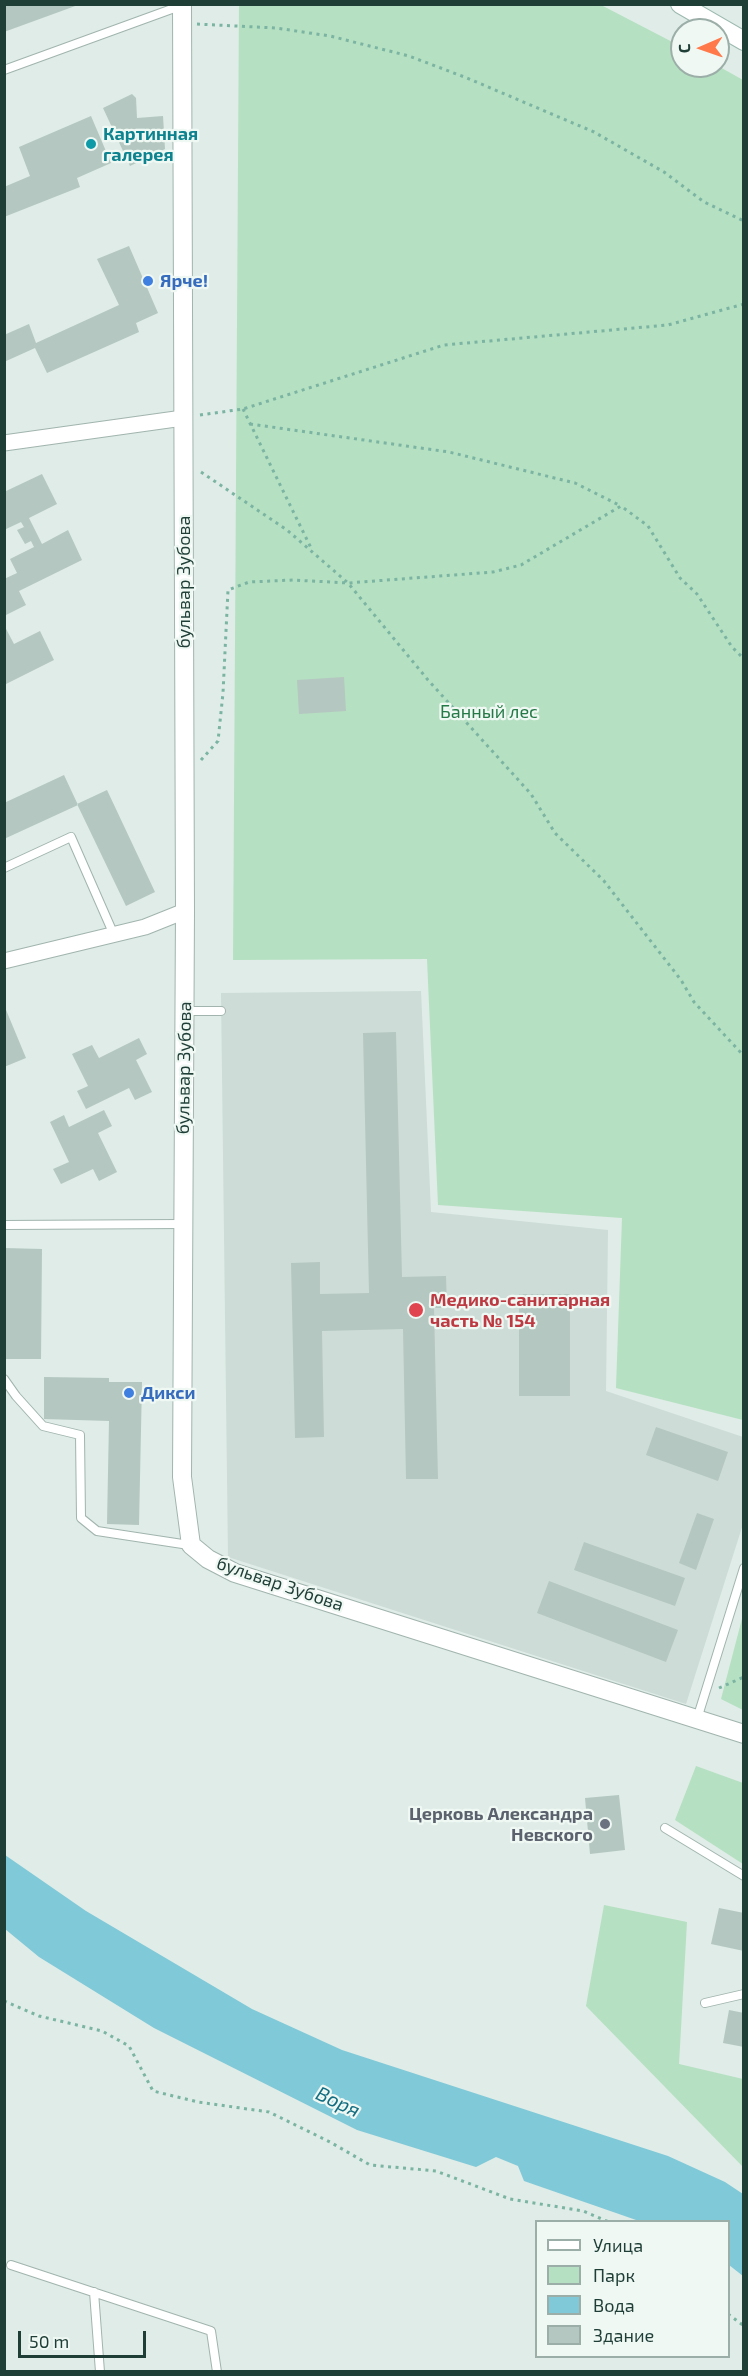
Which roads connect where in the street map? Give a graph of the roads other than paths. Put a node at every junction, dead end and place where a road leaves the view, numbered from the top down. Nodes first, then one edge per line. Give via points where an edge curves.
1 (680, 4) edge
2 (182, 11) edge
3 (744, 41) edge
4 (4, 70) edge
5 (183, 418) junction
6 (4, 443) edge
7 (4, 868) edge
8 (185, 910) junction
9 (114, 935) junction
10 (4, 961) edge
11 (184, 1011) junction
12 (221, 1011) dead end
13 (182, 1224) junction
14 (4, 1225) edge
15 (4, 1379) edge
16 (191, 1545) junction
17 (744, 1568) edge
18 (697, 1719) junction
19 (744, 1734) edge
20 (665, 1828) dead end
21 (744, 1876) edge
22 (744, 1994) edge
23 (705, 2003) dead end
24 (11, 2265) dead end
25 (94, 2292) junction
26 (100, 2372) edge
27 (217, 2372) edge

1 - 3 street
2 - 4 lane
2 - 5 street, бульвар Зубова
5 - 6 street
5 - 8 street, бульвар Зубова
7 - 9 lane via 71,837
8 - 9 street
8 - 11 street, бульвар Зубова
9 - 10 street
11 - 12 lane
11 - 13 street, бульвар Зубова
13 - 14 lane
13 - 16 street, бульвар Зубова via 182,1477
15 - 16 lane via 43,1426 80,1435 81,1518 97,1530
16 - 18 street, бульвар Зубова via 208,1559 235,1572
17 - 18 lane
18 - 19 street, бульвар Зубова
20 - 21 lane
22 - 23 lane
24 - 25 lane
25 - 26 lane
25 - 27 lane via 211,2331

